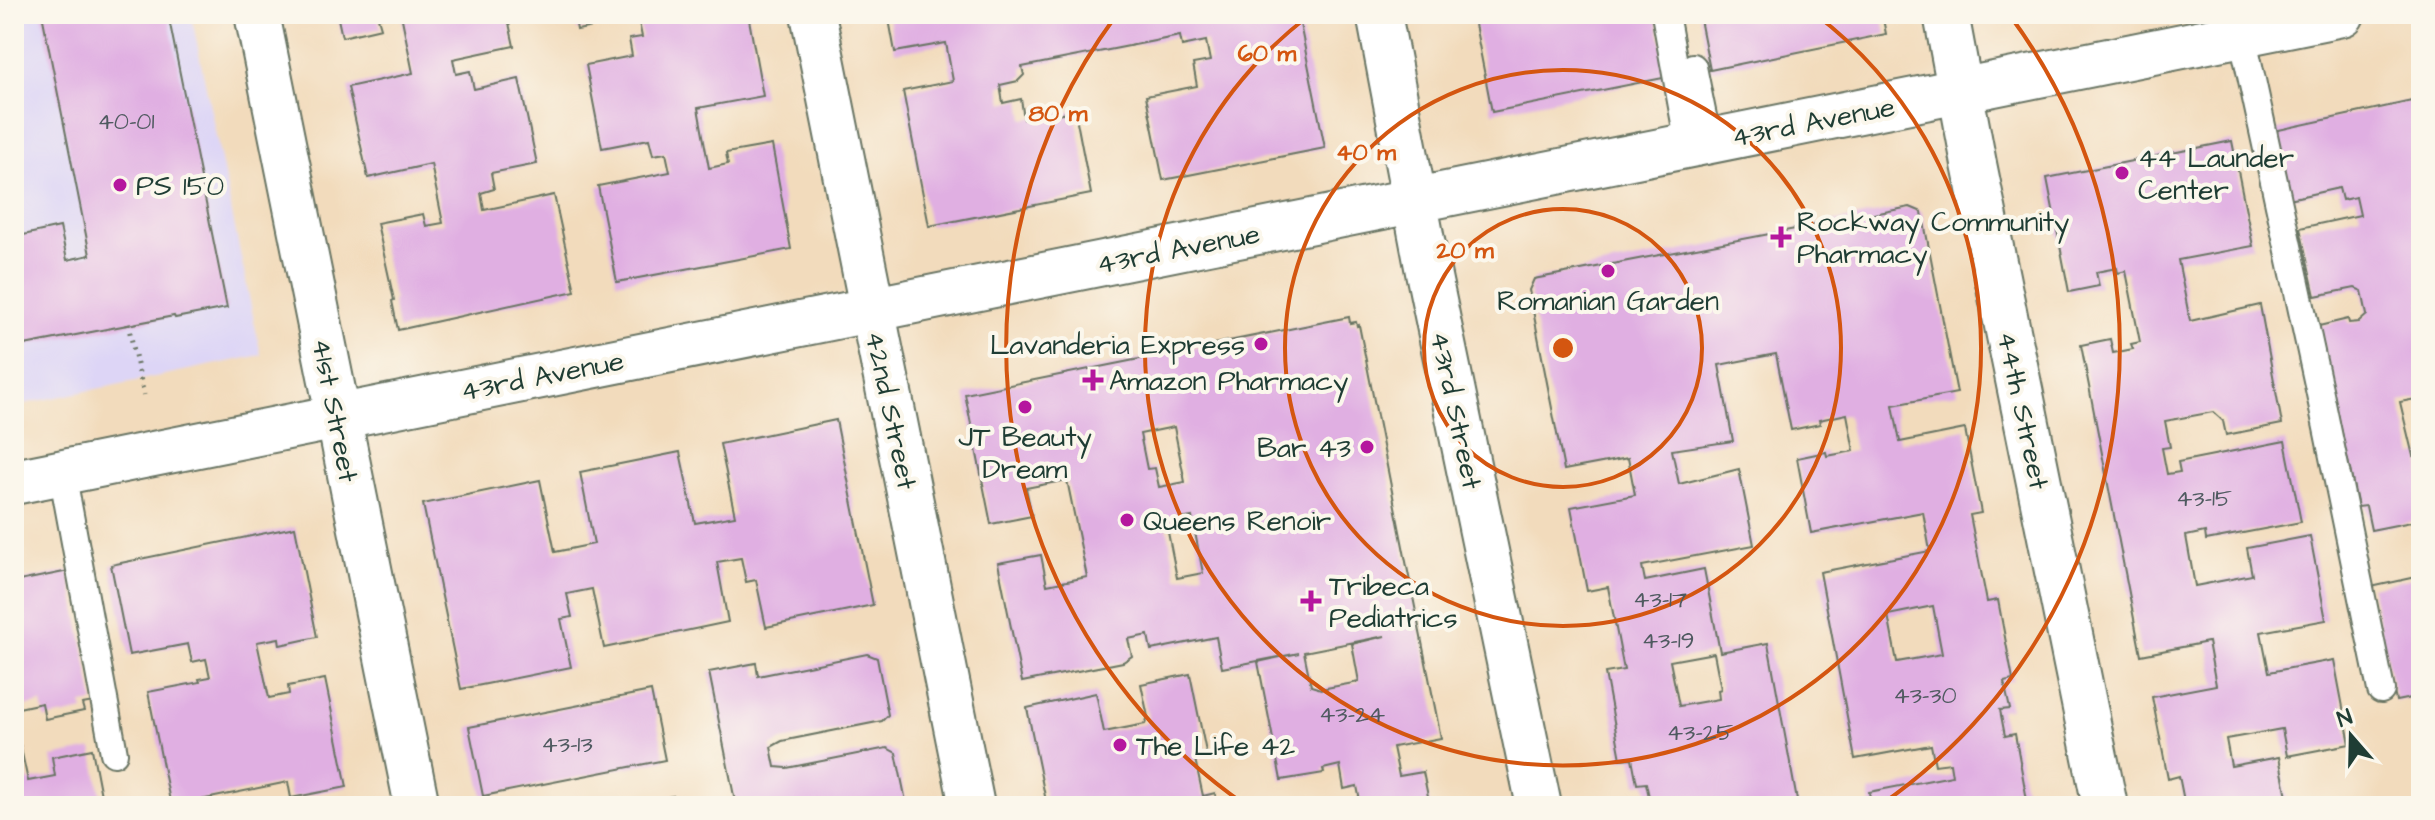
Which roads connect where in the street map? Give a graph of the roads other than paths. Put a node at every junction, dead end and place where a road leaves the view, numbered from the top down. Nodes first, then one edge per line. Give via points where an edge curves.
1 (257, 14) edge
2 (813, 14) edge
3 (1379, 14) edge
4 (1665, 14) edge
5 (1683, 14) edge
6 (1946, 14) edge
7 (2342, 14) edge
8 (2242, 34) junction
9 (1961, 92) junction
10 (1699, 143) junction
11 (1415, 200) junction
12 (871, 309) junction
13 (338, 417) junction
14 (62, 472) junction
15 (14, 482) edge
16 (2381, 690) dead end
17 (114, 753) dead end
18 (417, 806) edge
19 (972, 806) edge
20 (1539, 806) edge
21 (2105, 806) edge

1 - 13 street, 41st Street
2 - 12 street, 42nd Street
3 - 11 street, 43rd Street
4 - 10 lane
5 - 10 lane
6 - 9 street, 44th Street
7 - 8 street, 43rd Avenue
8 - 9 street, 43rd Avenue
8 - 16 lane
9 - 10 street, 43rd Avenue
9 - 21 street, 44th Street
10 - 11 street, 43rd Avenue
11 - 12 street, 43rd Avenue
11 - 20 street, 43rd Street
12 - 13 street, 43rd Avenue
12 - 19 street, 42nd Street
13 - 14 street, 43rd Avenue
13 - 18 street, 41st Street
14 - 15 street, 43rd Avenue
14 - 17 lane

